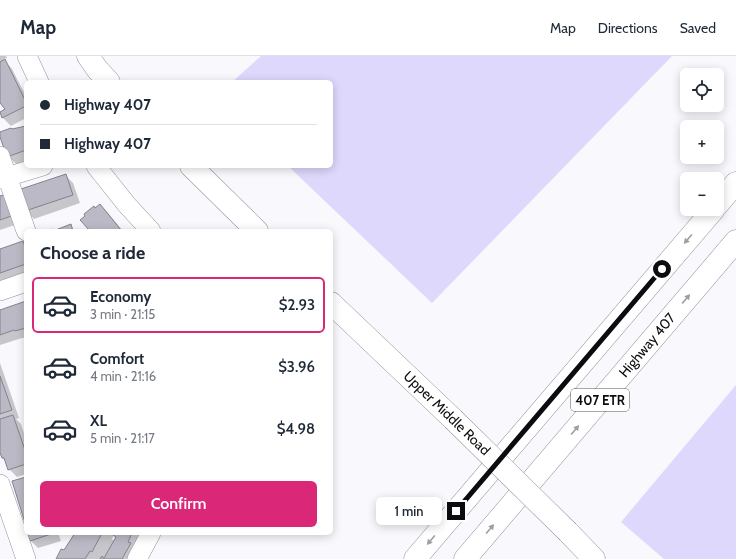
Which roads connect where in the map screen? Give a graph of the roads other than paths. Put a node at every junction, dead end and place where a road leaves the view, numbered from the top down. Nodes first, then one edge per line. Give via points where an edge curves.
1 (27, 56) edge
2 (88, 56) edge
3 (38, 80) edge
4 (107, 80) edge
5 (0, 156) edge
6 (36, 168) edge
7 (98, 168) edge
8 (193, 168) edge
9 (4, 178) edge
10 (736, 183) edge
11 (724, 197) edge
12 (708, 216) edge
13 (25, 229) edge
14 (144, 229) edge
15 (255, 229) edge
16 (736, 241) edge
17 (24, 283) edge
18 (0, 291) edge
19 (333, 305) edge
20 (0, 484) edge
21 (150, 535) edge
22 (26, 559) edge
23 (137, 559) edge
24 (415, 559) edge
25 (465, 559) edge
26 (594, 559) edge

1 - 3 lane
2 - 4 main road
5 - 9 lane
6 - 9 lane
7 - 14 lane
8 - 15 main road
9 - 13 lane
10 - 11 main road
12 -> 24 main road, 407 ETR
25 -> 16 main road, Highway 407 / 407 ETR
17 - 18 lane
19 - 26 main road, Upper Middle Road, bridge via 454,419
20 - 22 lane
21 - 23 lane

